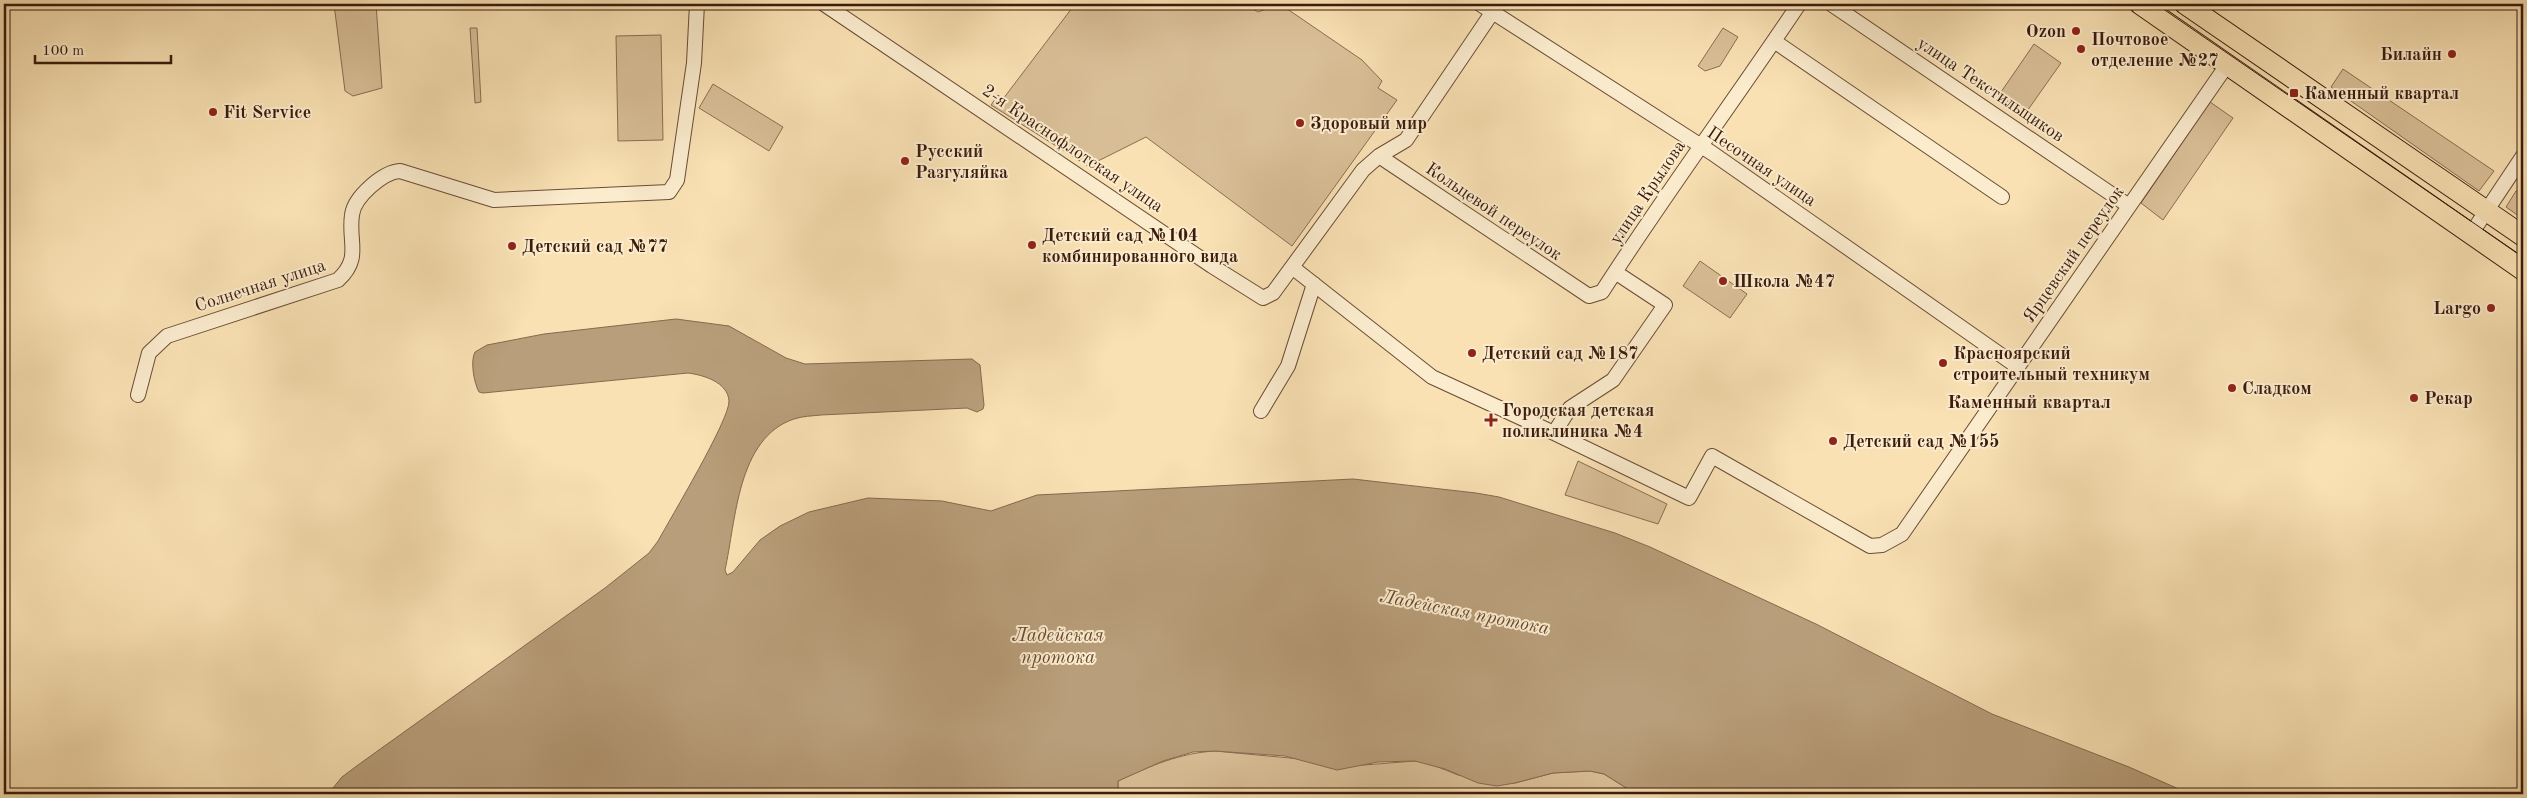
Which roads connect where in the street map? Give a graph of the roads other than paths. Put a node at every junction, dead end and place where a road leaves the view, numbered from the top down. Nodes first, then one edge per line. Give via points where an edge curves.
1 (697, 4) edge
2 (824, 4) edge
3 (1480, 4) edge
4 (1799, 4) edge
5 (1830, 4) edge
6 (2140, 4) edge
7 (2185, 4) edge
8 (1495, 8) edge
9 (1774, 40) junction
10 (2227, 66) junction
11 (1701, 146) junction
12 (1379, 156) junction
13 (2523, 156) edge
14 (2002, 197) dead end
15 (2130, 206) junction
16 (2487, 211) junction
17 (2472, 234) junction
18 (2523, 236) edge
19 (1292, 267) junction
20 (2523, 270) edge
21 (1615, 272) junction
22 (1314, 284) junction
23 (1589, 296) joint
24 (2018, 367) junction
25 (138, 395) dead end
26 (1261, 412) dead end
27 (1554, 433) junction

1 - 25 street, Солнечная улица via 694,63 677,180 669,192 494,200 400,171 392,172 379,179 353,209 354,255 338,280 167,336 148,352
2 - 19 street, 2-я Краснофлотская улица via 1258,297 1268,297
3 - 8 street, Песочная улица
4 - 9 street, улица Крылова
5 - 15 street, улица Текстильщиков
6 - 10 highway
7 - 16 highway
8 - 11 street, Песочная улица
8 - 12 street via 1406,140
9 - 11 street, улица Крылова
9 - 14 street
10 - 15 street, Ярцевский переулок
10 - 17 highway
11 - 21 street, улица Крылова
11 - 24 street, Песочная улица
12 - 19 street via 1363,170
12 - 23 street, Кольцевой переулок
13 - 16 street
15 - 24 street, Ярцевский переулок
16 - 17 street
16 - 18 highway
17 - 20 highway
19 - 22 street
21 - 23 street, улица Крылова via 1602,292
21 - 27 street via 1665,305 1613,380 1570,408
22 - 26 street via 1288,366
22 - 27 street via 1432,377
24 - 27 street, Ярцевский переулок via 1902,534 1882,545 1870,546 1712,456 1689,498

